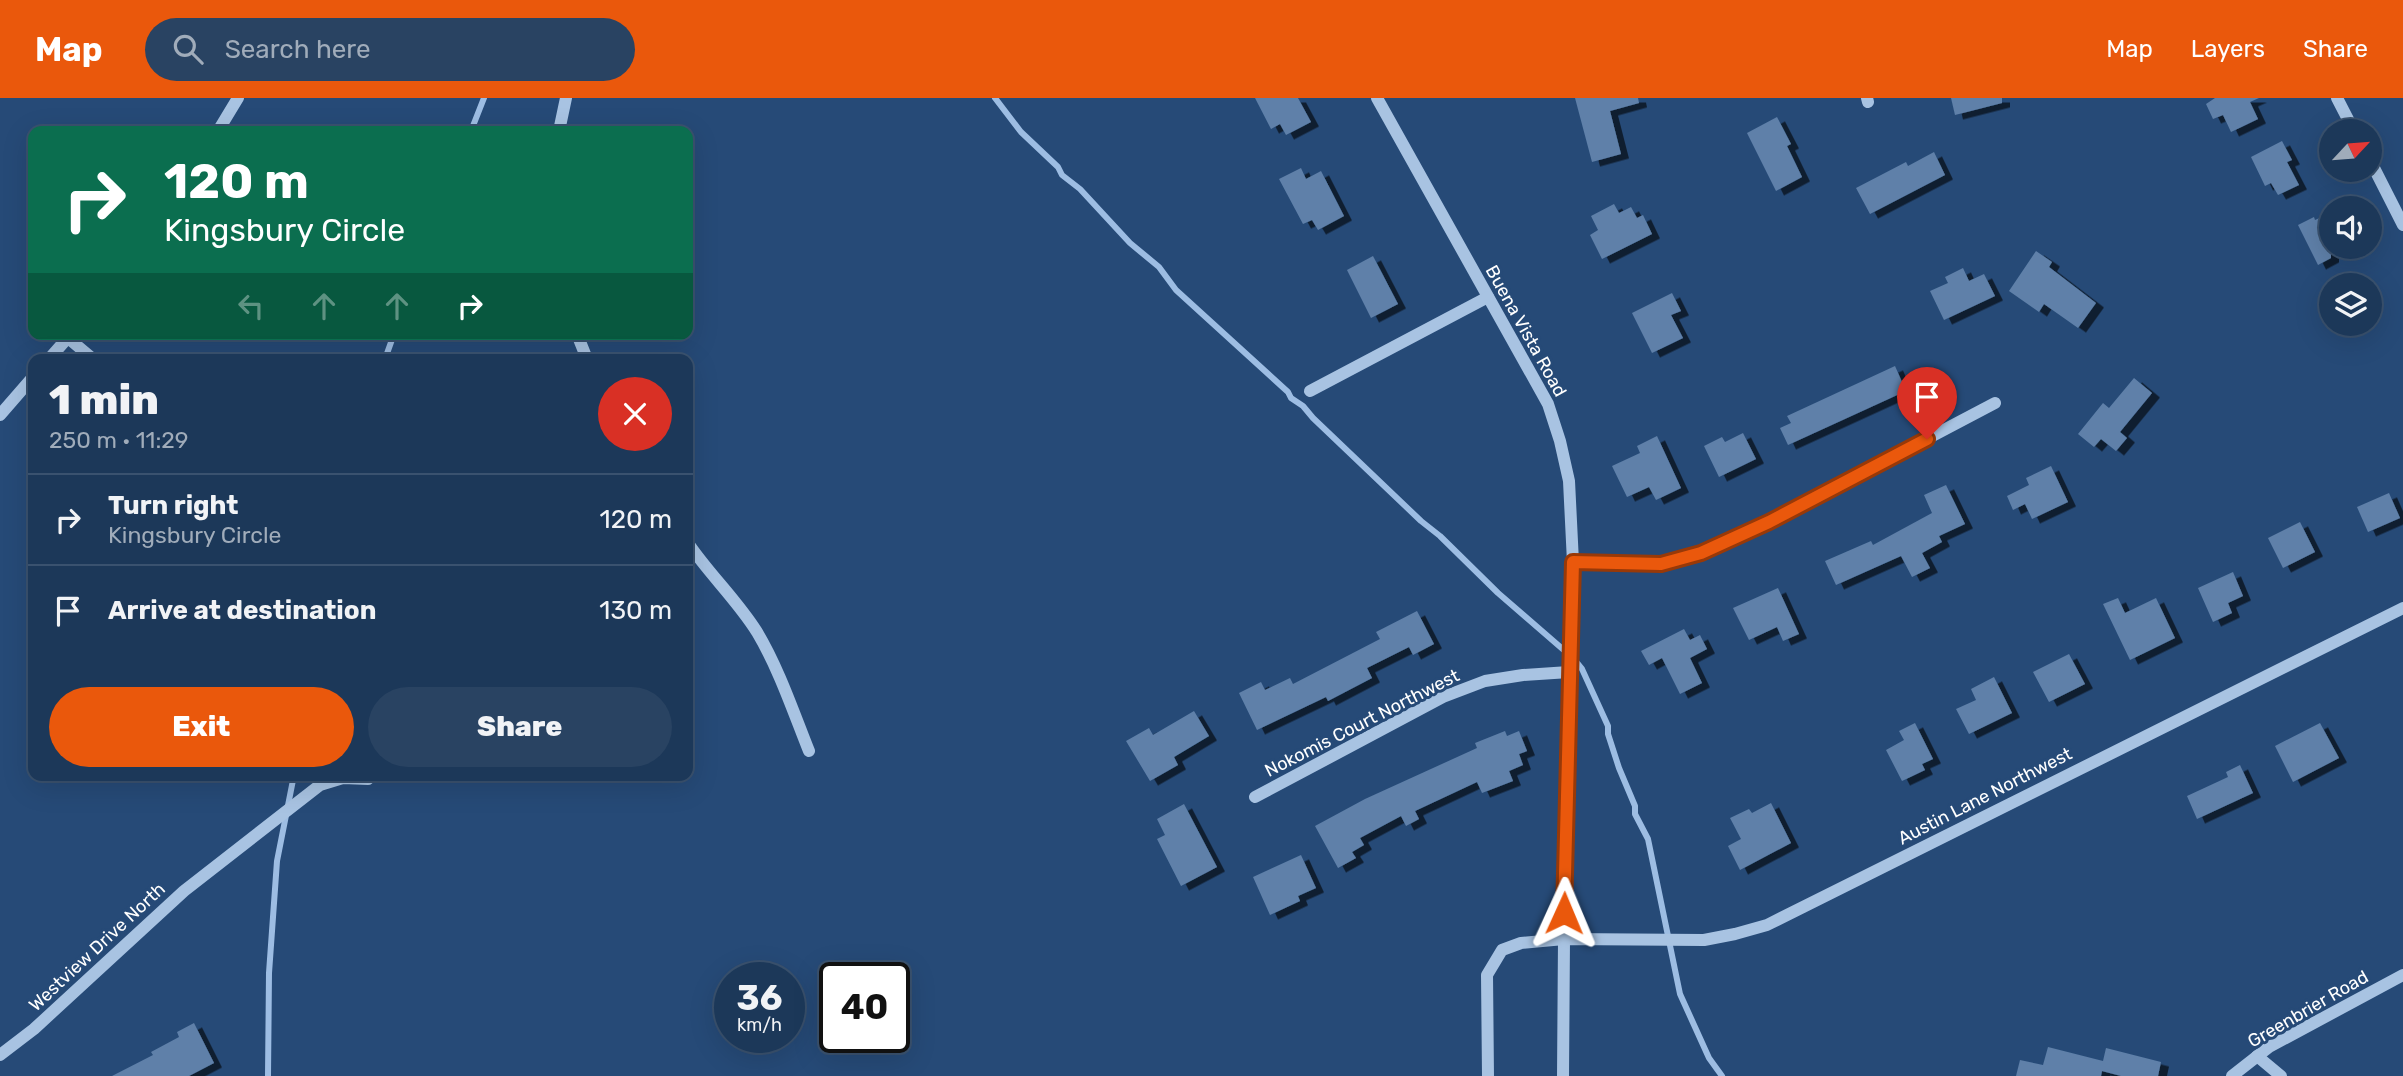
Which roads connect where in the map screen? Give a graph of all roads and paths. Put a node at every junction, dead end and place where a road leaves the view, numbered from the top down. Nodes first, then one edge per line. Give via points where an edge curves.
1 (238, 98) edge
2 (566, 98) edge
3 (1377, 98) edge
4 (2337, 98) edge
5 (2348, 119) edge
6 (221, 126) edge
7 (560, 126) edge
8 (2381, 182) edge
9 (2403, 225) edge
10 (1488, 297) junction
11 (66, 340) edge
12 (73, 340) edge
13 (53, 354) edge
14 (88, 354) edge
15 (28, 383) edge
16 (1310, 391) dead end
17 (1995, 403) dead end
18 (0, 415) edge
19 (693, 549) edge
20 (1573, 562) junction
21 (2403, 608) edge
22 (1569, 672) junction
23 (809, 751) dead end
24 (334, 781) edge
25 (1255, 797) dead end
26 (1564, 939) junction
27 (2403, 975) edge
28 (0, 1055) edge
29 (2257, 1056) junction
30 (1488, 1076) edge
31 (1563, 1076) edge
32 (2232, 1076) edge
33 (2281, 1076) edge

1 - 6 street
2 - 7 street
3 - 10 street, Buena Vista Road
4 - 5 street
8 - 9 street
10 - 16 street
10 - 20 street, Buena Vista Road via 1548,404 1560,441 1569,481
11 - 13 street
12 - 14 street
15 - 18 street
17 - 20 street via 1701,553 1661,564
19 - 23 street via 758,633
20 - 22 street, Buena Vista Road
21 - 26 street, Austin Lane Northwest via 1767,925 1704,940
22 - 25 street, Nokomis Court Northwest via 1485,681 1443,697
22 - 26 street, Buena Vista Road
24 - 28 street, Westview Drive North via 320,785 184,891
26 - 30 street, Austin Lane Northwest via 1521,943 1502,950 1487,975
26 - 31 street, Buena Vista Road
27 - 29 street, Greenbrier Road
29 - 32 street, Greenbrier Road
29 - 33 street

